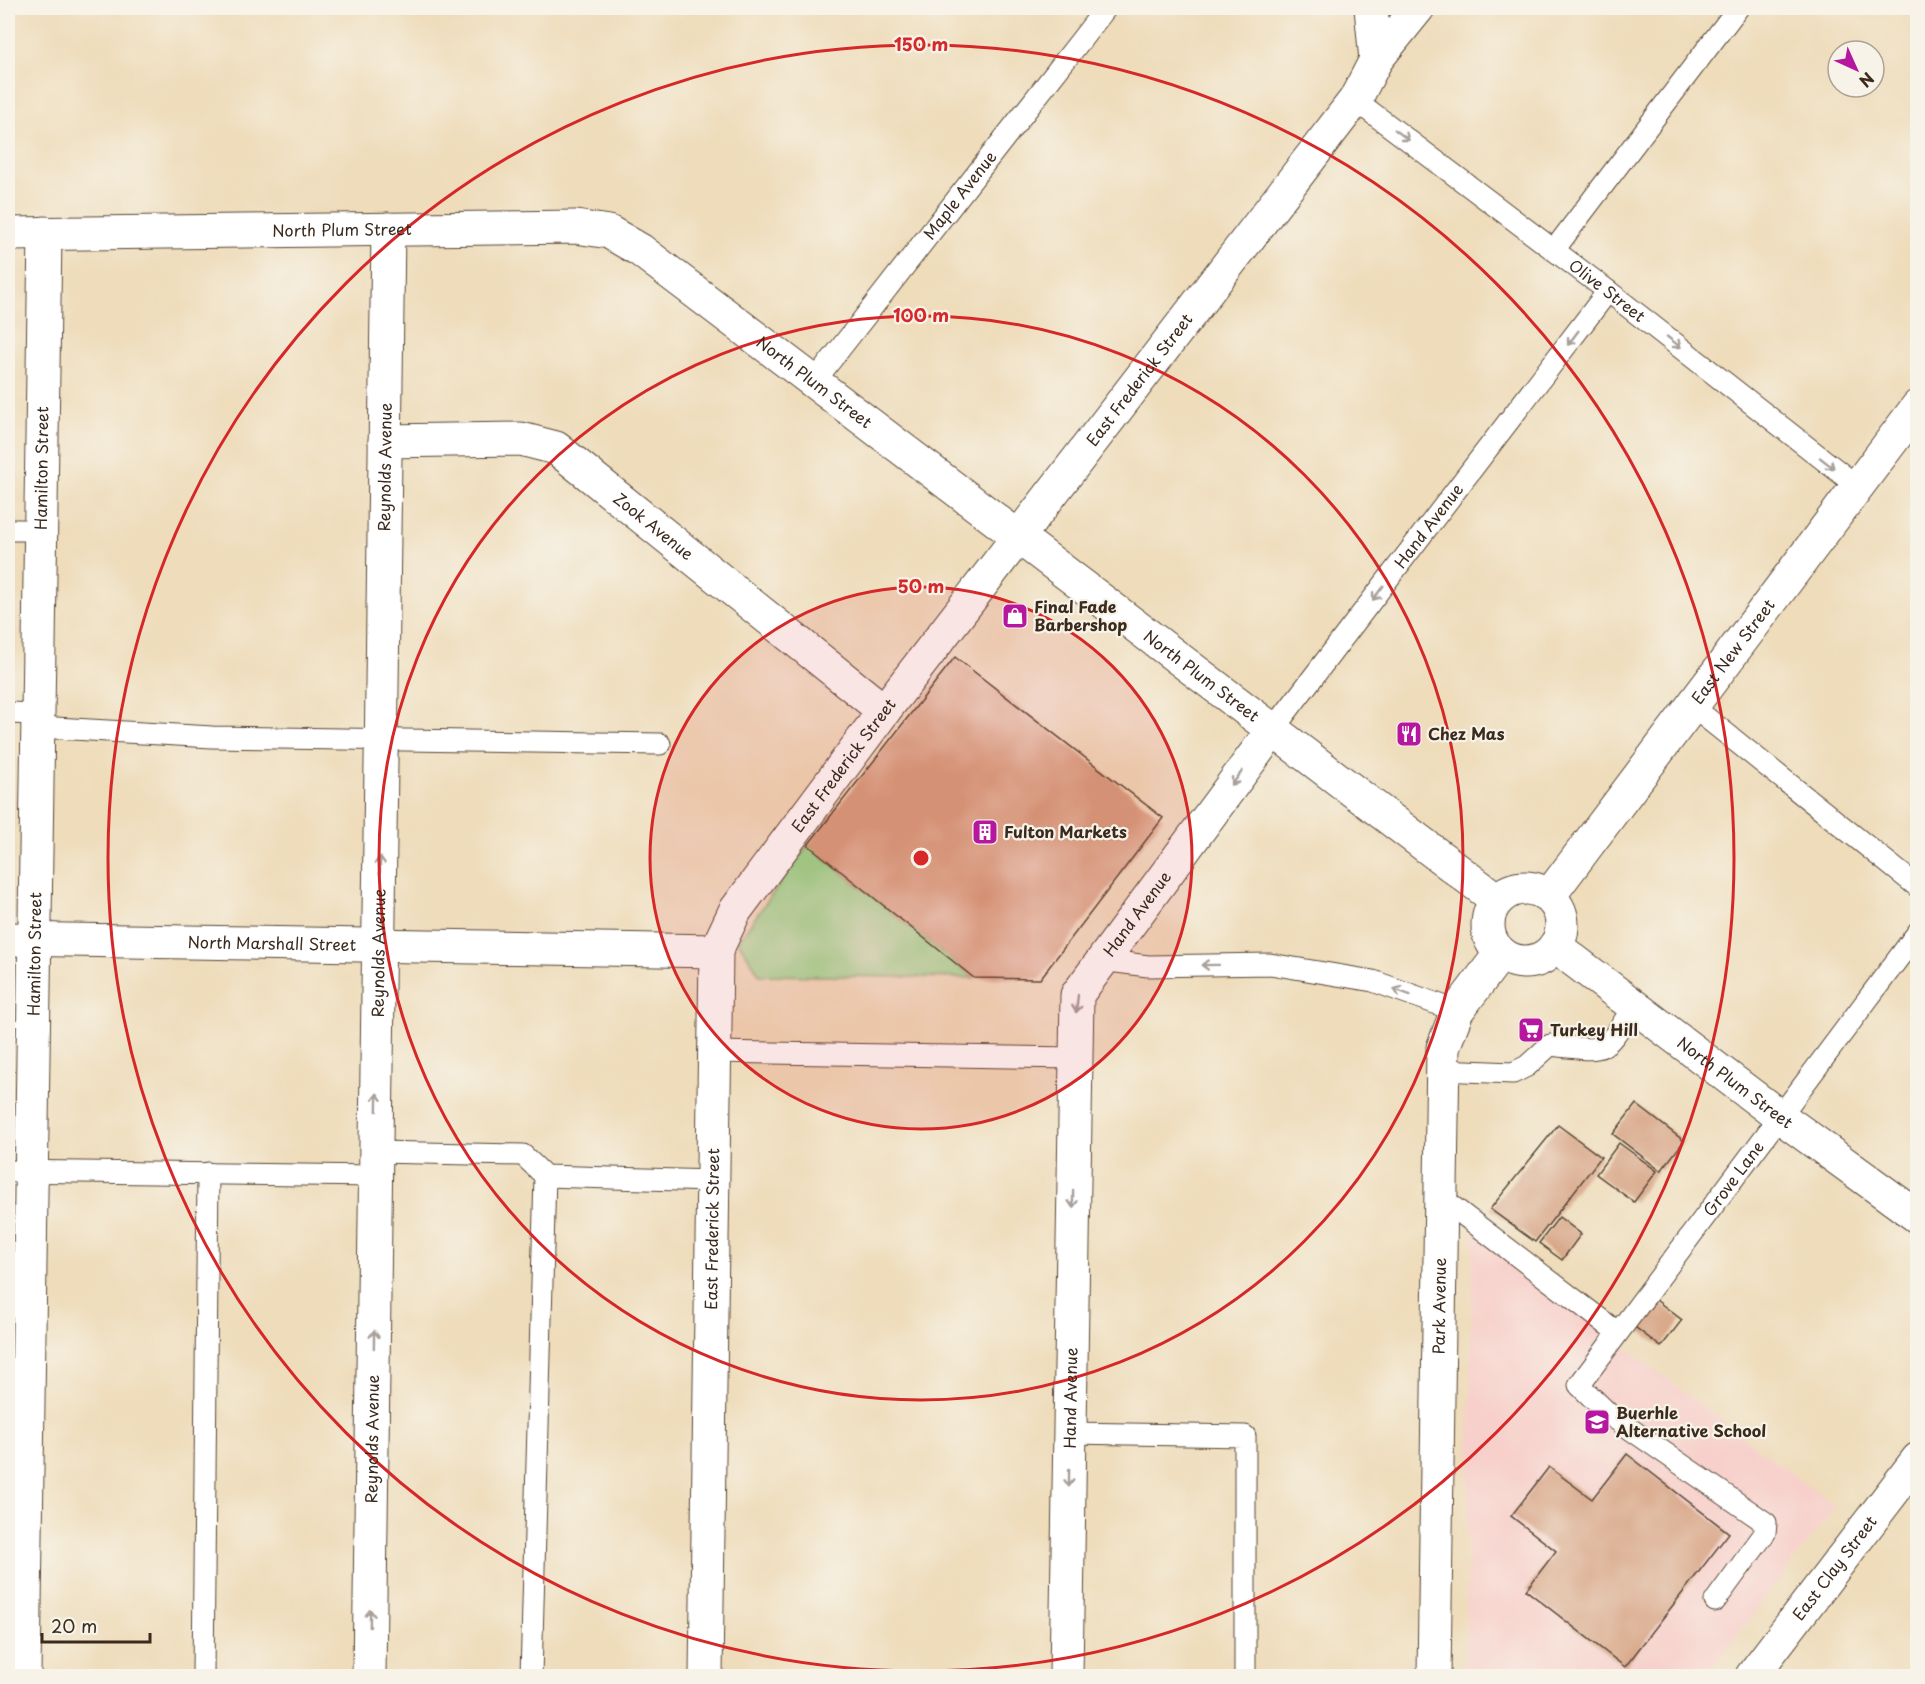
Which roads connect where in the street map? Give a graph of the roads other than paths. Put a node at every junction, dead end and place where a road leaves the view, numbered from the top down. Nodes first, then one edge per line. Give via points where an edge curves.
1 (1106, 8) edge
2 (1371, 8) edge
3 (1418, 8) edge
4 (1738, 8) edge
5 (1376, 60) junction
6 (1355, 100) junction
7 (388, 229) junction
8 (45, 233) junction
9 (8, 234) edge
10 (1554, 250) junction
11 (1608, 291) junction
12 (814, 382) junction
13 (1917, 406) edge
14 (386, 441) junction
15 (1857, 486) junction
16 (8, 530) edge
17 (41, 530) junction
18 (1020, 538) junction
19 (1693, 707) junction
20 (884, 711) junction
21 (28, 718) edge
22 (1272, 731) junction
23 (382, 739) junction
24 (660, 744) dead end
25 (1917, 887) edge
26 (1549, 896) junction
27 (1497, 900) junction
28 (1917, 932) edge
29 (21, 939) edge
30 (379, 946) junction
31 (1555, 946) junction
32 (716, 951) junction
33 (1501, 953) junction
34 (1101, 960) junction
35 (1634, 1006) junction
36 (1457, 1011) junction
37 (714, 1052) junction
38 (1075, 1058) junction
39 (1442, 1070) junction
40 (1779, 1116) junction
41 (376, 1164) junction
42 (19, 1171) edge
43 (208, 1173) junction
44 (545, 1176) junction
45 (712, 1181) junction
46 (1440, 1197) junction
47 (1917, 1217) edge
48 (1615, 1335) junction
49 (1070, 1433) junction
50 (1917, 1459) edge
51 (1715, 1601) dead end
52 (24, 1677) edge
53 (203, 1677) edge
54 (369, 1677) edge
55 (531, 1677) edge
56 (706, 1677) edge
57 (1066, 1677) edge
58 (1245, 1677) edge
59 (1434, 1677) edge
60 (1752, 1677) edge

1 - 12 lane, Maple Avenue
2 - 5 street
3 - 5 street, East Frederick Street
4 - 10 lane
5 - 6 street, East Frederick Street
6 -> 10 lane, Olive Street
6 - 18 street, East Frederick Street
7 - 8 street, North Plum Street
7 - 12 street, North Plum Street via 576,227 609,232 640,250
7 - 14 street, Reynolds Avenue
8 - 9 street, North Plum Street
8 - 17 street, Hamilton Street
10 - 11 lane, Olive Street
11 -> 15 lane, Olive Street
11 -> 22 lane, Hand Avenue
12 - 18 street, North Plum Street
13 - 15 street, East New Street
14 - 20 street, Zook Avenue via 521,439 555,448
14 - 23 street, Reynolds Avenue
15 - 19 street, East New Street
16 - 17 lane
17 - 21 street, Hamilton Street
18 - 20 street, East Frederick Street
18 - 22 street, North Plum Street
19 - 25 lane
19 - 26 street, East New Street
20 - 32 street, East Frederick Street via 735,911
21 - 23 lane via 212,737
21 - 29 street, Hamilton Street
22 - 27 street, North Plum Street
22 -> 34 street, Hand Avenue
23 - 24 lane
30 -> 23 street, Reynolds Avenue
26 - 27 street via 1517,889
26 - 31 street via 1561,915 1560,936
27 - 33 street via 1488,921 1491,939
28 - 40 lane, Grove Lane
29 - 30 street, North Marshall Street
29 - 42 street, Hamilton Street
30 - 32 street, North Marshall Street
41 -> 30 street, Reynolds Avenue
31 - 33 street via 1546,955 1524,961
31 - 35 street, North Plum Street
32 - 37 street, East Frederick Street
33 - 36 street, Park Avenue
36 -> 34 lane via 1373,981 1270,964 1148,966
34 -> 38 street, Hand Avenue via 1077,995
35 - 39 lane via 1609,1044 1598,1050 1550,1045 1513,1073
35 - 40 street, North Plum Street
36 - 39 street, Park Avenue via 1443,1048
37 - 38 lane
37 - 45 street, East Frederick Street
38 -> 49 street, Hand Avenue
39 - 46 street, Park Avenue
40 - 47 street, North Plum Street
40 - 48 lane, Grove Lane
41 - 43 lane
41 - 44 lane via 523,1155
54 -> 41 street, Reynolds Avenue
42 - 43 lane
42 - 52 street, Hamilton Street
43 - 53 lane
44 - 45 lane
44 - 55 lane
45 - 56 street, East Frederick Street
46 - 48 lane
46 - 59 street, Park Avenue
48 - 51 lane, Grove Lane via 1579,1385 1610,1415 1767,1523 1765,1533
49 -> 57 street, Hand Avenue
49 - 58 lane via 1245,1436
50 - 60 street, East Clay Street

